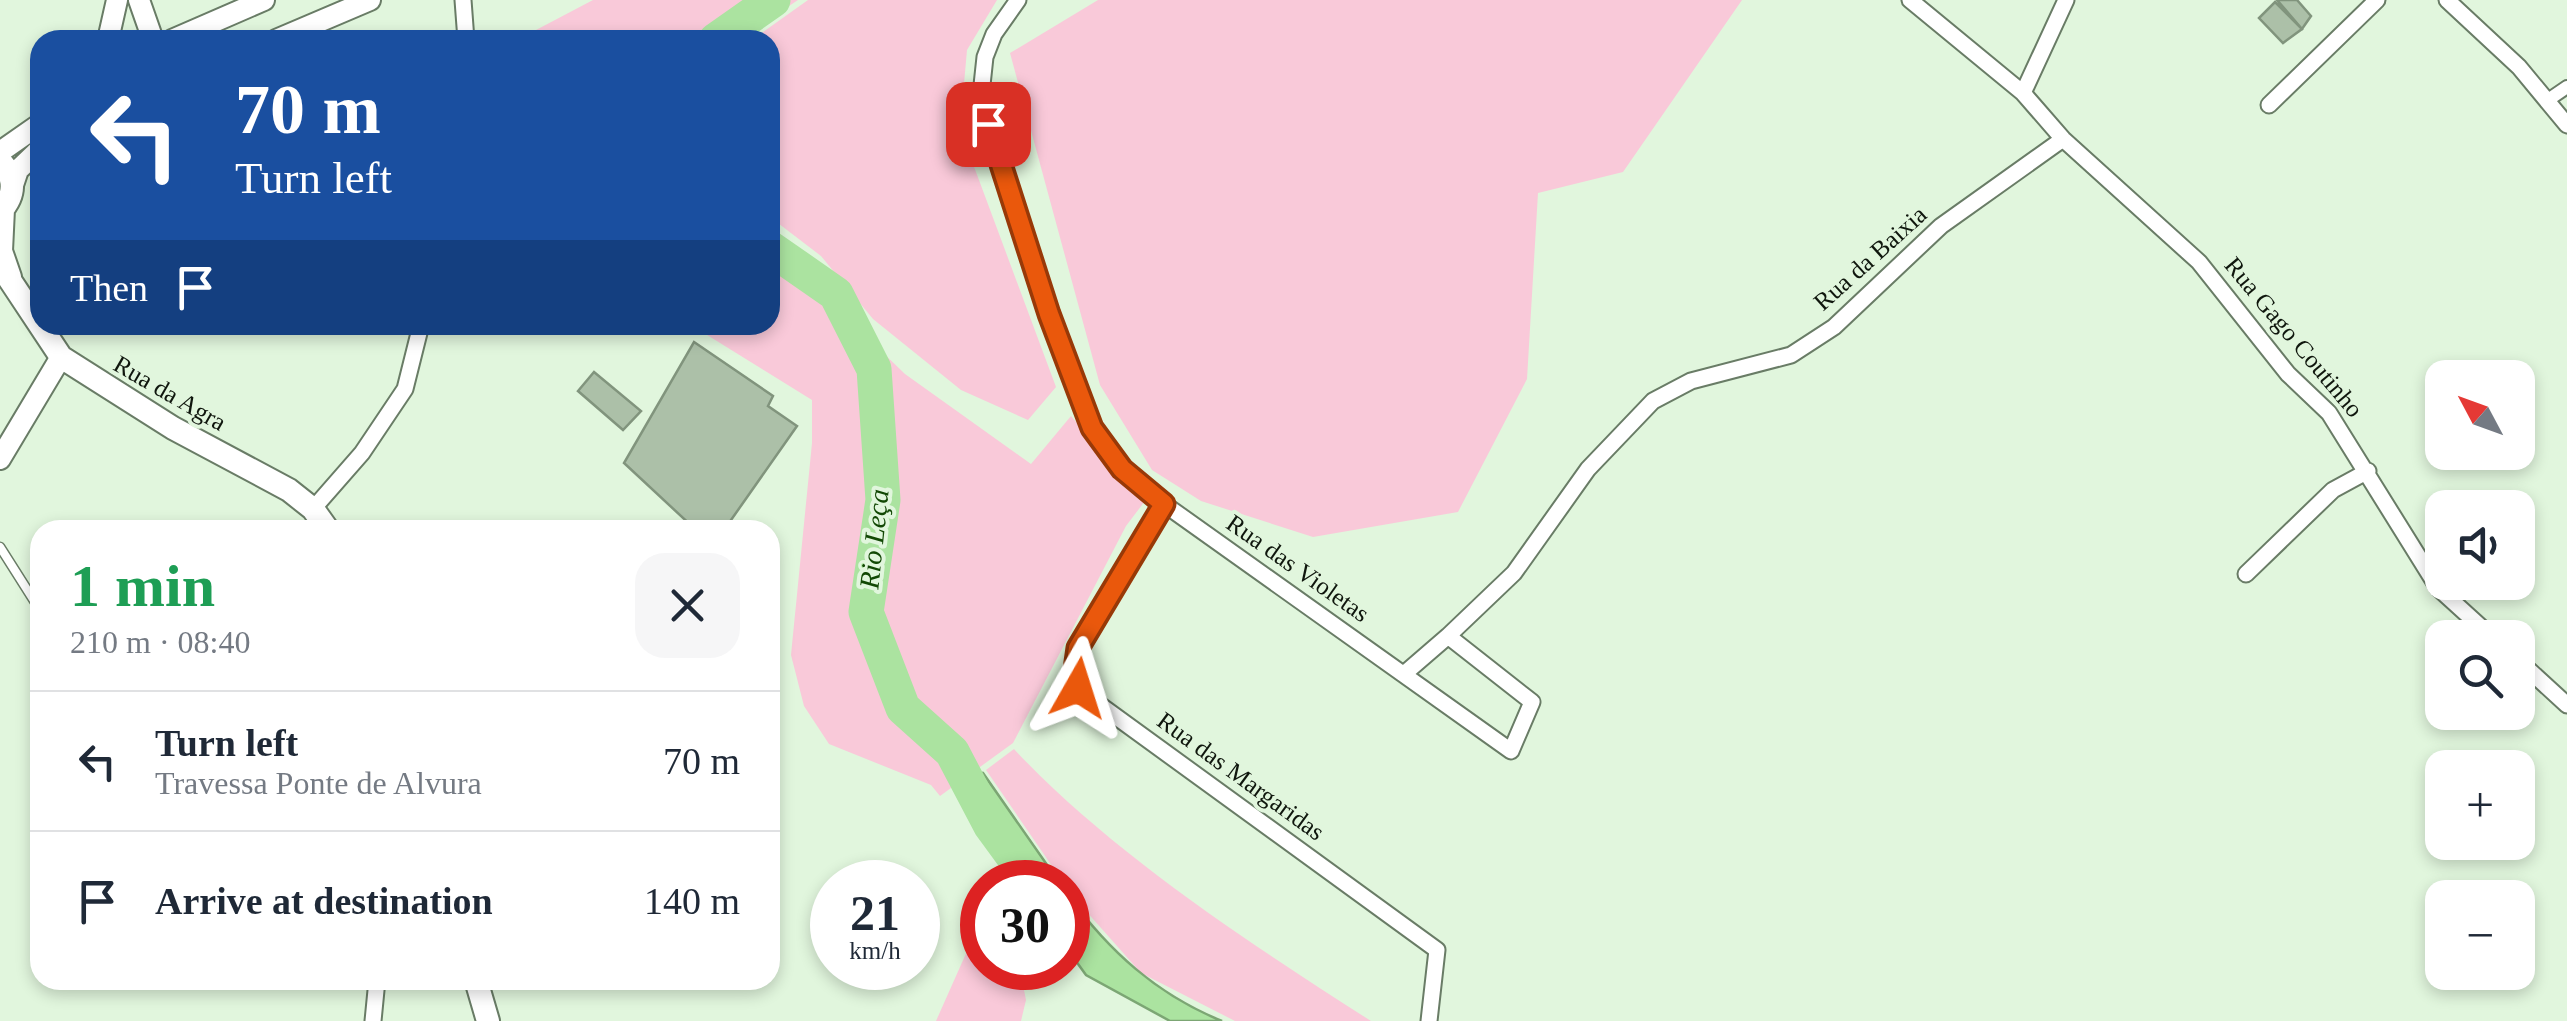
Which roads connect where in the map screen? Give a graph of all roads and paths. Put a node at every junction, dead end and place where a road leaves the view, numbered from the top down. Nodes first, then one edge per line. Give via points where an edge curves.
1 (139, 0) edge
2 (264, 0) edge
3 (370, 0) edge
4 (463, 0) edge
5 (1018, 0) edge
6 (1910, 0) edge
7 (2066, 0) edge
8 (2377, 0) edge
9 (2447, 0) edge
10 (150, 30) edge
11 (195, 30) edge
12 (300, 30) edge
13 (465, 30) edge
14 (2567, 87) edge
15 (2023, 93) junction
16 (2548, 100) junction
17 (2269, 105) dead end
18 (2567, 125) edge
19 (30, 131) edge
20 (2063, 140) junction
21 (0, 152) edge
22 (30, 158) edge
23 (0, 160) edge
24 (13, 186) junction
25 (2, 210) edge
26 (5, 271) edge
27 (30, 311) edge
28 (45, 335) edge
29 (419, 335) edge
30 (60, 358) junction
31 (0, 458) edge
32 (2368, 471) junction
33 (1164, 504) junction
34 (313, 509) junction
35 (321, 520) edge
36 (0, 547) edge
37 (2246, 574) dead end
38 (30, 594) edge
39 (2473, 620) edge
40 (1448, 636) junction
41 (1404, 674) junction
42 (2535, 676) edge
43 (2567, 705) edge
44 (377, 990) edge
45 (479, 990) edge
46 (372, 1021) edge
47 (488, 1021) edge
48 (1430, 1021) edge

1 - 10 street
2 - 11 street
3 - 12 street
4 - 13 street
5 - 33 street, Rua das Violetas via 984,57 982,84 996,155 1092,428 1122,469
6 - 15 street, Rua Gago Coutinho
7 - 15 street
8 - 17 street
9 - 16 street
14 - 16 street
15 - 20 street, Rua Gago Coutinho
16 - 18 street
19 - 21 street
20 - 32 street, Rua Gago Coutinho via 2199,262 2288,374 2329,412
20 - 40 street, Rua da Baixia via 1941,226 1834,327 1791,355 1691,381 1653,401 1588,469 1514,573
22 - 24 street
23 - 24 main road
24 - 25 main road
25 - 26 main road, Rua da Agra
26 - 27 main road, Rua da Agra
28 - 30 main road, Rua da Agra
29 - 34 street via 406,389
30 - 31 street
30 - 34 main road, Rua da Agra
32 - 37 street via 2332,490
32 - 39 street, Rua Gago Coutinho via 2438,588
33 - 41 street, Rua das Violetas
33 - 48 street, Rua das Margaridas via 1078,648 1078,688 1437,950
34 - 35 main road, Rua da Agra
36 - 38 lane
40 - 41 street, Rua da Baixia
40 - 41 street, Rua das Violetas via 1532,702 1511,751
42 - 43 street
44 - 46 street
45 - 47 main road

